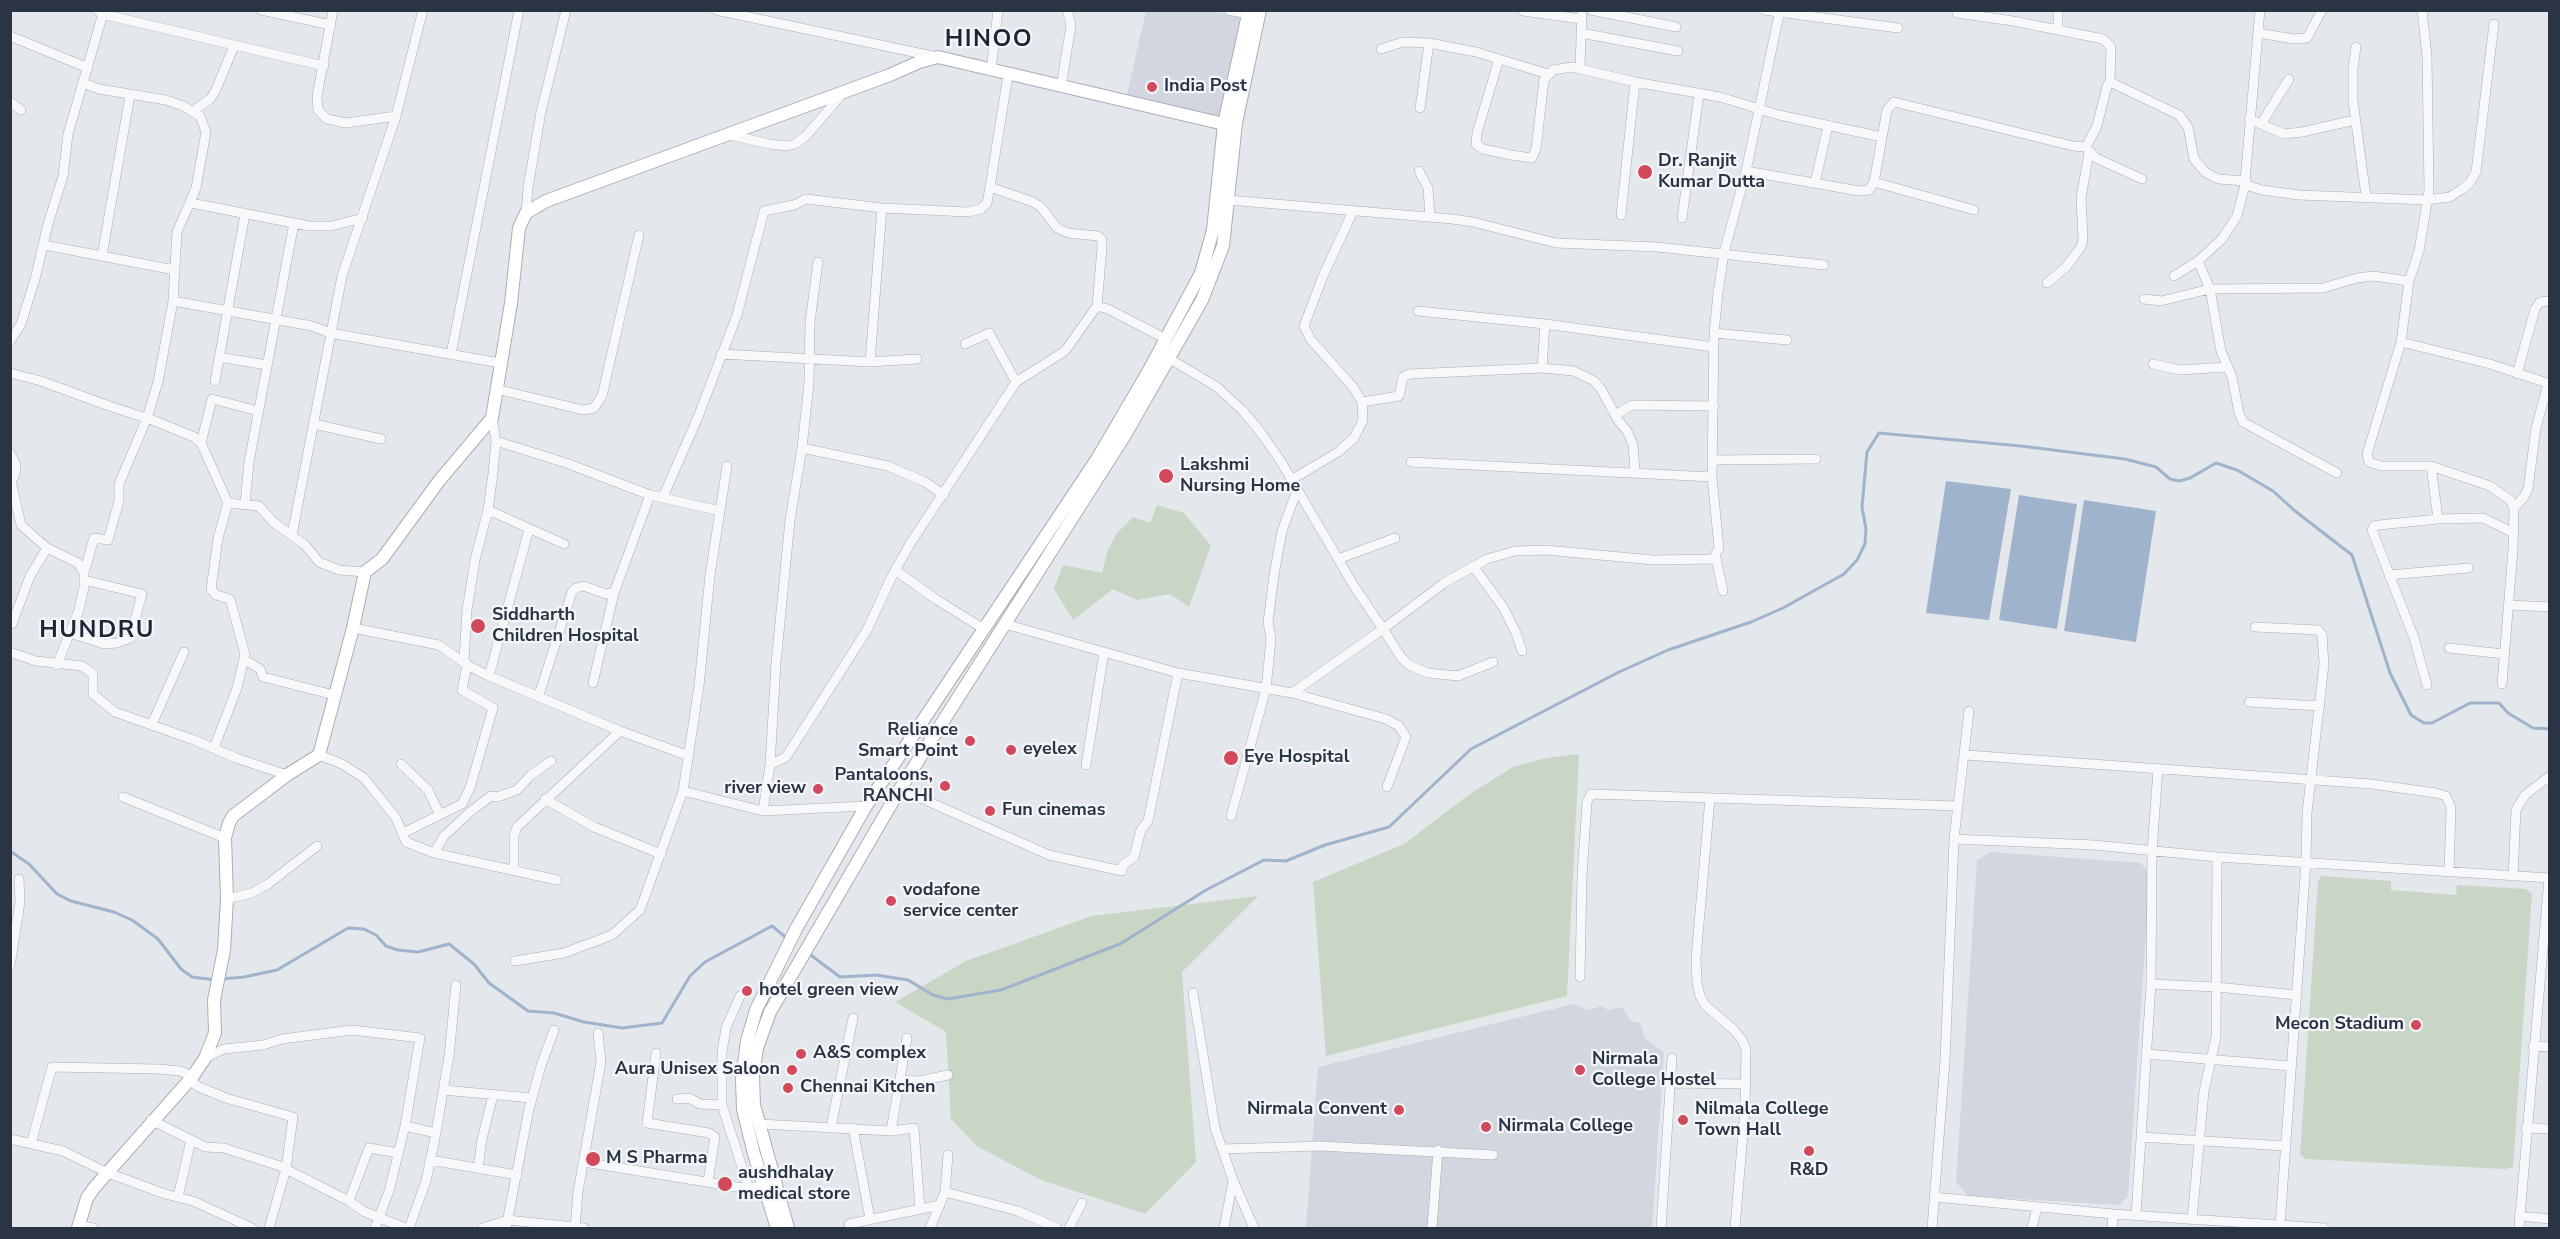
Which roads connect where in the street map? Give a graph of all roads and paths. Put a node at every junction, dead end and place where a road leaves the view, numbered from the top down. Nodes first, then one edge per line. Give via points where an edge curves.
1 (261, 10) edge
2 (333, 10) edge
3 (423, 10) edge
4 (519, 10) edge
5 (566, 10) edge
6 (716, 10) edge
7 (998, 10) edge
8 (1067, 10) edge
9 (1228, 10) edge
10 (1591, 10) edge
11 (1764, 10) edge
12 (2013, 10) edge
13 (2058, 10) edge
14 (2260, 10) edge
15 (2322, 10) edge
16 (2422, 10) edge
17 (1523, 11) edge
18 (101, 12) edge
19 (1252, 12) edge
20 (1780, 12) edge
21 (1957, 13) dead end
22 (1582, 15) edge
23 (2013, 21) junction
24 (2494, 24) dead end
25 (331, 25) junction
26 (1676, 27) dead end
27 (1898, 27) dead end
28 (2058, 29) junction
29 (1581, 33) junction
30 (2258, 33) junction
31 (10, 36) edge
32 (1429, 43) junction
33 (234, 46) junction
34 (2356, 47) dead end
35 (1381, 49) dead end
36 (1678, 51) dead end
37 (938, 57) junction
38 (1499, 59) junction
39 (324, 66) junction
40 (88, 68) junction
41 (1580, 68) junction
42 (991, 71) junction
43 (1548, 74) junction
44 (1008, 75) junction
45 (2289, 79) dead end
46 (1635, 82) junction
47 (2110, 82) junction
48 (83, 83) junction
49 (1061, 87) junction
50 (844, 91) junction
51 (1699, 94) junction
52 (130, 95) junction
53 (10, 102) edge
54 (1420, 108) dead end
55 (21, 110) dead end
56 (1759, 110) junction
57 (193, 111) junction
58 (396, 116) junction
59 (2249, 119) junction
60 (2355, 120) junction
61 (1224, 124) junction
62 (2261, 124) junction
63 (1828, 126) junction
64 (730, 135) junction
65 (1882, 137) junction
66 (2088, 150) junction
67 (1419, 171) dead end
68 (1746, 171) junction
69 (2142, 179) dead end
70 (1874, 182) junction
71 (1815, 183) junction
72 (2246, 183) junction
73 (990, 186) junction
74 (2366, 196) junction
75 (1228, 200) junction
76 (2427, 200) junction
77 (191, 203) junction
78 (882, 208) junction
79 (1353, 210) junction
80 (1974, 210) dead end
81 (526, 213) junction
82 (245, 214) junction
83 (1621, 215) dead end
84 (1430, 217) junction
85 (363, 218) junction
86 (1682, 218) dead end
87 (294, 223) junction
88 (639, 235) dead end
89 (44, 245) junction
90 (1724, 253) junction
91 (102, 256) junction
92 (2198, 261) junction
93 (818, 262) dead end
94 (1824, 265) dead end
95 (175, 270) junction
96 (2174, 276) dead end
97 (2409, 281) junction
98 (2047, 283) dead end
99 (2210, 289) junction
100 (2144, 299) dead end
101 (172, 301) junction
102 (2550, 301) edge
103 (1097, 306) junction
104 (1418, 311) dead end
105 (227, 312) junction
106 (277, 321) junction
107 (10, 322) edge
108 (21, 324) junction
109 (1545, 324) junction
110 (330, 333) junction
111 (1714, 333) junction
112 (1166, 339) junction
113 (1787, 340) dead end
114 (10, 341) edge
115 (2401, 342) junction
116 (965, 344) dead end
117 (1714, 347) junction
118 (451, 354) junction
119 (721, 354) junction
120 (219, 357) junction
121 (916, 359) dead end
122 (1170, 359) junction
123 (808, 360) junction
124 (870, 362) junction
125 (500, 363) junction
126 (2153, 364) dead end
127 (267, 365) junction
128 (2228, 367) junction
129 (1542, 368) junction
130 (10, 373) edge
131 (2517, 374) junction
132 (215, 381) dead end
133 (1016, 382) junction
134 (2549, 384) edge
135 (496, 389) junction
136 (1362, 402) junction
137 (1714, 406) junction
138 (258, 411) junction
139 (1616, 415) junction
140 (147, 418) junction
141 (492, 418) junction
142 (314, 424) junction
143 (381, 439) dead end
144 (496, 441) junction
145 (201, 443) junction
146 (802, 448) junction
147 (10, 453) edge
148 (1816, 459) dead end
149 (1712, 460) junction
150 (1411, 462) dead end
151 (727, 466) dead end
152 (2432, 466) junction
153 (1635, 472) junction
154 (2337, 473) dead end
155 (1712, 477) junction
156 (1291, 480) junction
157 (11, 481) edge
158 (1297, 490) junction
159 (650, 495) junction
160 (944, 495) junction
161 (663, 497) junction
162 (228, 503) junction
163 (245, 504) junction
164 (2514, 508) junction
165 (488, 510) junction
166 (720, 511) junction
167 (2438, 519) junction
168 (529, 529) junction
169 (2514, 533) junction
170 (292, 535) junction
171 (1395, 538) dead end
172 (564, 544) dead end
173 (46, 548) junction
174 (1716, 558) junction
175 (1338, 559) junction
176 (1473, 566) junction
177 (2468, 568) dead end
178 (895, 570) junction
179 (365, 572) junction
180 (2389, 574) junction
181 (84, 577) junction
182 (1723, 591) dead end
183 (614, 592) junction
184 (2509, 605) junction
185 (2550, 607) edge
186 (12, 624) edge
187 (1005, 624) junction
188 (2255, 627) dead end
189 (353, 628) junction
190 (984, 628) junction
191 (1383, 629) junction
192 (70, 633) junction
193 (2449, 648) dead end
194 (1104, 651) junction
195 (1522, 651) dead end
196 (10, 652) edge
197 (184, 652) dead end
198 (2504, 654) junction
199 (244, 660) junction
200 (1493, 662) dead end
201 (57, 665) junction
202 (467, 665) junction
203 (1178, 673) junction
204 (489, 676) junction
205 (593, 683) dead end
206 (2502, 684) dead end
207 (2427, 685) dead end
208 (1266, 689) junction
209 (1293, 693) junction
210 (334, 695) junction
211 (539, 696) junction
212 (2248, 702) dead end
213 (2320, 706) junction
214 (1969, 711) dead end
215 (152, 724) junction
216 (620, 731) junction
217 (214, 748) junction
218 (319, 755) junction
219 (1966, 755) junction
220 (689, 756) junction
221 (551, 761) dead end
222 (401, 764) dead end
223 (770, 765) junction
224 (1086, 765) dead end
225 (2158, 769) junction
226 (287, 774) junction
227 (2550, 776) edge
228 (2312, 780) junction
229 (1387, 787) dead end
230 (900, 789) junction
231 (683, 791) junction
232 (123, 797) dead end
233 (1710, 798) junction
234 (545, 800) junction
235 (866, 806) junction
236 (1958, 806) junction
237 (763, 811) junction
238 (440, 816) junction
239 (1231, 816) dead end
240 (403, 833) junction
241 (225, 838) junction
242 (1954, 838) junction
243 (317, 846) dead end
244 (2152, 851) junction
245 (434, 853) junction
246 (661, 855) junction
247 (2217, 856) junction
248 (2306, 862) junction
249 (514, 870) junction
250 (2449, 871) junction
251 (2513, 876) junction
252 (2549, 878) edge
253 (19, 879) dead end
254 (557, 880) dead end
255 (815, 897) junction
256 (227, 899) junction
257 (834, 904) junction
258 (515, 961) dead end
259 (10, 966) edge
260 (2539, 975) junction
261 (2550, 976) edge
262 (1580, 977) dead end
263 (2151, 984) junction
264 (456, 986) dead end
265 (2217, 987) junction
266 (1193, 993) dead end
267 (2296, 995) junction
268 (740, 996) dead end
269 (853, 1018) dead end
270 (554, 1030) dead end
271 (598, 1033) dead end
272 (907, 1038) dead end
273 (2533, 1046) junction
274 (2550, 1047) edge
275 (656, 1053) dead end
276 (2146, 1054) junction
277 (205, 1058) junction
278 (1672, 1058) dead end
279 (2210, 1059) junction
280 (2290, 1066) junction
281 (948, 1075) dead end
282 (191, 1078) junction
283 (900, 1080) junction
284 (1670, 1083) junction
285 (1746, 1084) junction
286 (443, 1090) junction
287 (493, 1095) junction
288 (532, 1098) junction
289 (677, 1099) dead end
290 (722, 1105) junction
291 (152, 1120) junction
292 (759, 1124) junction
293 (405, 1126) junction
294 (831, 1126) junction
295 (853, 1128) junction
296 (2526, 1128) junction
297 (2550, 1129) edge
298 (891, 1131) junction
299 (436, 1133) junction
300 (2141, 1137) junction
301 (10, 1139) edge
302 (190, 1140) junction
303 (2198, 1142) junction
304 (32, 1144) junction
305 (2285, 1146) junction
306 (1223, 1149) junction
307 (1438, 1150) junction
308 (398, 1154) junction
309 (948, 1155) dead end
310 (1493, 1155) dead end
311 (430, 1160) junction
312 (584, 1162) junction
313 (286, 1169) junction
314 (478, 1169) junction
315 (108, 1173) junction
316 (518, 1175) junction
317 (1233, 1180) junction
318 (708, 1182) junction
319 (763, 1184) junction
320 (749, 1189) junction
321 (945, 1192) junction
322 (178, 1197) junction
323 (1935, 1197) junction
324 (349, 1201) junction
325 (1082, 1203) dead end
326 (940, 1205) junction
327 (2037, 1207) junction
328 (920, 1209) junction
329 (2113, 1214) junction
330 (2136, 1215) junction
331 (2519, 1216) junction
332 (381, 1217) junction
333 (2168, 1217) junction
334 (870, 1219) junction
335 (2550, 1219) edge
336 (2193, 1220) junction
337 (507, 1224) edge
338 (234, 1225) edge
339 (2280, 1225) junction
340 (78, 1227) edge
341 (93, 1228) edge
342 (252, 1228) edge
343 (269, 1228) edge
344 (375, 1228) edge
345 (407, 1228) edge
346 (482, 1228) edge
347 (578, 1228) edge
348 (777, 1228) edge
349 (788, 1228) edge
350 (850, 1228) edge
351 (930, 1228) edge
352 (1058, 1228) edge
353 (1069, 1228) edge
354 (1224, 1228) edge
355 (1254, 1228) edge
356 (1432, 1228) edge
357 (1661, 1228) edge
358 (1735, 1228) edge
359 (1932, 1228) edge
360 (2032, 1228) edge
361 (2112, 1228) edge
362 (2167, 1228) edge
363 (2301, 1228) edge
364 (2324, 1228) edge
365 (2518, 1228) edge

1 - 25 street
2 - 25 street
3 - 58 street
4 - 118 street
5 - 81 street via 541,112
6 - 37 street
7 - 42 street
8 - 49 street via 1071,25
9 - 19 street
10 - 26 street
11 - 20 street
12 - 23 street
13 - 28 street
14 - 30 street
15 - 30 street via 2307,38
16 - 76 street via 2430,157
17 - 22 street
18 - 33 street
18 - 40 street
19 - 61 main road
19 - 75 main road
20 - 27 street
20 - 56 street
21 - 23 street
22 - 29 street
23 - 28 street
24 - 76 street via 2476,172 2469,184 2450,197
25 - 39 street
28 - 47 street via 2109,43
29 - 36 street
29 - 41 street
30 - 59 street
31 - 40 street
32 - 35 street via 1403,42
32 - 38 street
32 - 54 street
33 - 39 street
33 - 57 street via 215,92
34 - 60 street via 2352,85
37 - 42 main road
37 - 50 main road
38 - 43 street
38 - 43 street via 1477,133 1477,146 1483,149 1532,158 1540,98
39 - 58 street via 317,103 323,117 346,123
40 - 48 street
41 - 43 street via 1561,68
41 - 46 street
42 - 44 main road
44 - 49 main road
44 - 73 street
45 - 62 street
46 - 51 street
46 - 83 street
47 - 66 street
47 - 72 street via 2179,115 2188,127 2194,159 2205,172 2218,179
48 - 52 street
48 - 89 street
49 - 61 main road
50 - 64 main road
50 - 64 street via 795,144 769,144
51 - 56 street
51 - 86 street
52 - 57 street via 165,100
52 - 91 street
53 - 55 street
56 - 63 street
56 - 68 street
57 - 77 street via 200,116 206,132
58 - 85 street
59 - 62 street
59 - 72 street
60 - 62 street via 2291,134
60 - 74 street
61 - 112 main road via 1207,257
63 - 65 street
63 - 71 street
64 - 81 main road via 546,201
65 - 66 street via 1887,110 1894,102
65 - 70 street
66 - 69 street
66 - 98 street via 2080,211 2083,239 2075,257
67 - 84 street via 1428,188
68 - 71 street
68 - 90 street
70 - 71 street via 1872,188 1864,191
70 - 80 street
72 - 74 street via 2290,194
72 - 92 street via 2237,216 2222,239
73 - 78 street via 985,207 968,212
73 - 103 street via 1033,202 1058,228 1102,240
74 - 76 street
75 - 79 street
75 - 122 main road via 1219,261
76 - 97 street via 2419,251
77 - 82 street
77 - 95 street via 177,232
78 - 119 street via 806,199 764,211 737,315
78 - 124 street
79 - 84 street
79 - 136 street via 1304,326
81 - 125 main road via 519,228
82 - 87 street
82 - 105 street
84 - 90 street via 1473,222 1556,243
85 - 87 street via 331,226
85 - 110 street via 342,276
87 - 106 street
88 - 135 street via 602,396 594,408 584,411
89 - 91 street
89 - 108 street
90 - 94 street
90 - 111 street
91 - 95 street
92 - 96 street
92 - 99 street
93 - 123 street
95 - 101 street
97 - 99 street via 2373,276 2323,288
97 - 115 street
99 - 100 street via 2161,301
99 - 128 street
101 - 105 street
101 - 140 street via 158,382
102 - 131 street via 2540,302 2535,309
103 - 112 street
103 - 133 street via 1065,351
104 - 109 street
105 - 106 street
105 - 120 street
106 - 110 street
106 - 127 street
107 - 108 street
108 - 114 street
109 - 117 street
109 - 129 street
110 - 118 street
110 - 142 street
111 - 113 street
111 - 117 street
112 - 190 main road via 1097,459
115 - 131 street
115 - 152 street via 2368,459 2381,466
116 - 133 street via 989,333
117 - 137 street
118 - 125 street
119 - 123 street
119 - 161 street
120 - 127 street
120 - 132 street
121 - 124 street
122 - 156 street via 1217,387 1242,410
122 - 187 main road
123 - 124 street
123 - 146 street
125 - 135 main road
126 - 128 street via 2179,370
127 - 138 street
128 - 154 street via 2243,422
129 - 136 street via 1409,374 1403,377 1398,396
129 - 139 street via 1574,371 1594,381
130 - 140 street
131 - 134 street
133 - 160 street
134 - 164 street via 2536,428 2528,489
135 - 141 main road
136 - 156 street via 1363,420 1354,438
137 - 139 street via 1632,405
137 - 149 street
138 - 145 street via 212,399
138 - 163 street
139 - 153 street via 1630,436
140 - 145 street
140 - 181 street via 119,484 108,540 94,538
141 - 144 street
141 - 179 main road via 439,481 382,559
142 - 143 street
142 - 170 street
144 - 159 street
144 - 165 street
145 - 162 street
146 - 160 street via 888,466
146 - 223 street via 790,520
147 - 157 street via 16,465
148 - 149 street
149 - 155 street
150 - 153 street
151 - 166 street
152 - 164 street via 2490,486 2510,500
152 - 167 street
153 - 155 street
155 - 174 street via 1719,548
156 - 158 street
157 - 173 street via 21,525
158 - 175 street
158 - 208 street via 1284,525 1274,575
159 - 161 street
159 - 183 street
160 - 178 street
161 - 166 street
162 - 163 street
162 - 199 street via 218,538 211,589 230,599
163 - 170 street via 259,506
164 - 169 street
165 - 168 street
165 - 202 street via 467,610
166 - 220 street
167 - 169 street via 2483,518
167 - 180 street via 2372,528
168 - 172 street
168 - 204 street
169 - 184 street
170 - 179 street via 319,562 339,570
171 - 175 street
173 - 181 street via 78,563
173 - 186 street via 30,576
174 - 176 street via 1653,560 1532,549 1501,554
174 - 182 street
175 - 191 street
176 - 191 street
176 - 195 street via 1503,607
177 - 180 street
178 - 190 street
178 - 223 street via 867,630 786,758
179 - 189 main road
180 - 207 street
181 - 192 street via 79,610
181 - 192 street via 142,594 130,638 104,644
183 - 205 street
183 - 211 street via 576,588
184 - 185 street
184 - 198 street
187 - 194 street
187 - 230 main road
188 - 213 street via 2320,632 2324,664
189 - 202 street via 439,645
189 - 210 main road
190 - 235 main road
191 - 200 street via 1409,665 1437,675 1458,676
191 - 209 street
192 - 201 street
193 - 198 street
194 - 203 street
194 - 224 street
196 - 201 street
197 - 215 street
198 - 206 street
199 - 210 street via 260,669 263,676
199 - 217 street
201 - 215 street via 82,666 93,674 93,694 98,700 116,712
202 - 204 street
202 - 238 street via 462,690 493,708 470,788 462,804
203 - 208 street
203 - 230 street via 1148,821 1141,830 1134,857 1123,865 1122,871 1049,855
204 - 211 street
208 - 209 street
208 - 239 street
209 - 229 street via 1370,713 1399,726 1406,737
210 - 218 main road
211 - 216 street
212 - 213 street
213 - 228 street
214 - 219 street
215 - 217 street
216 - 220 street
216 - 234 street
217 - 226 street
218 - 226 main road
218 - 240 street via 364,778
219 - 225 street
219 - 236 street
220 - 231 street
221 - 245 street via 517,790 491,796 470,812 444,836
222 - 238 street via 428,790
223 - 237 street
225 - 228 street
225 - 244 street
226 - 241 main road via 233,816
227 - 251 street via 2525,795 2516,810
228 - 248 street
228 - 250 street via 2406,788 2446,796 2451,807
230 - 257 main road
231 - 237 street
231 - 246 street
232 - 241 street
233 - 236 street
233 - 262 street via 1595,793 1589,796 1582,876
233 - 285 street via 1697,982 1705,1005 1742,1040 1747,1056
234 - 246 street via 594,827
234 - 249 street via 517,827
235 - 237 street
235 - 255 main road
236 - 242 street
238 - 240 street
240 - 245 street via 406,842
241 - 256 main road
242 - 244 street
242 - 323 street
243 - 256 street via 268,884
244 - 247 street
244 - 263 street
245 - 249 street
246 - 258 street via 640,910 612,935 564,953
247 - 248 street
247 - 265 street
248 - 250 street
248 - 267 street
249 - 254 street
250 - 251 street
251 - 252 street
252 - 260 street
253 - 259 street via 20,902
255 - 257 main road
255 - 319 main road via 756,1010 747,1041 743,1109
256 - 277 main road via 224,950 214,1000 215,1033
257 - 292 main road via 770,1012 753,1076
260 - 261 street
260 - 273 street
263 - 265 street
263 - 276 street
264 - 286 street
265 - 267 street
265 - 279 street via 2216,1037
266 - 306 street via 1215,1128
267 - 280 street
268 - 290 street via 726,1028 722,1052
269 - 294 street
270 - 288 street
271 - 312 street via 601,1062
272 - 283 street
273 - 274 street
273 - 296 street
275 - 318 street via 647,1123 715,1137
276 - 279 street
276 - 300 street
277 - 282 main road
277 - 293 street via 224,1049 352,1030 420,1038
278 - 284 street
279 - 280 street
279 - 303 street
280 - 305 street
281 - 283 street
282 - 291 main road
282 - 304 street via 180,1071 158,1069 52,1067
282 - 313 street via 200,1088 226,1098 293,1117
283 - 298 street
284 - 285 street
284 - 357 street
285 - 358 street
286 - 287 street
286 - 299 street
287 - 288 street
287 - 314 street
288 - 316 street
289 - 290 street
290 - 320 street
291 - 302 street
291 - 315 main road
292 - 294 street
292 - 349 main road
293 - 299 street
293 - 308 street
294 - 295 street
295 - 298 street
295 - 334 street
296 - 297 street
296 - 331 street
298 - 328 street via 914,1128
299 - 311 street
300 - 303 street
300 - 330 street
301 - 304 street
302 - 313 street
302 - 322 street
303 - 305 street
303 - 336 street
304 - 315 street via 63,1151
305 - 339 street
306 - 307 street via 1320,1146
306 - 317 street
307 - 310 street
307 - 356 street
308 - 324 street via 369,1148
308 - 332 street
309 - 321 street
311 - 314 street
311 - 345 street
312 - 318 street
312 - 347 street
313 - 324 street
313 - 343 street
314 - 316 street
315 - 322 street
315 - 340 main road via 87,1198
316 - 337 street
317 - 354 street
317 - 355 street
318 - 320 street
319 - 320 street
319 - 348 main road
321 - 326 street
321 - 352 street via 1018,1211
322 - 338 street via 193,1201
323 - 327 street
323 - 359 street
324 - 332 street
325 - 353 street
326 - 328 street
326 - 351 street
327 - 329 street
327 - 360 street
328 - 334 street
329 - 330 street
329 - 361 street
330 - 333 street
331 - 335 street
331 - 365 street
332 - 344 street
332 - 345 street
333 - 336 street
333 - 362 street
334 - 350 street via 849,1224
336 - 339 street
337 - 346 street
337 - 347 street
338 - 342 street
339 - 363 street
340 - 341 street
363 - 364 street

